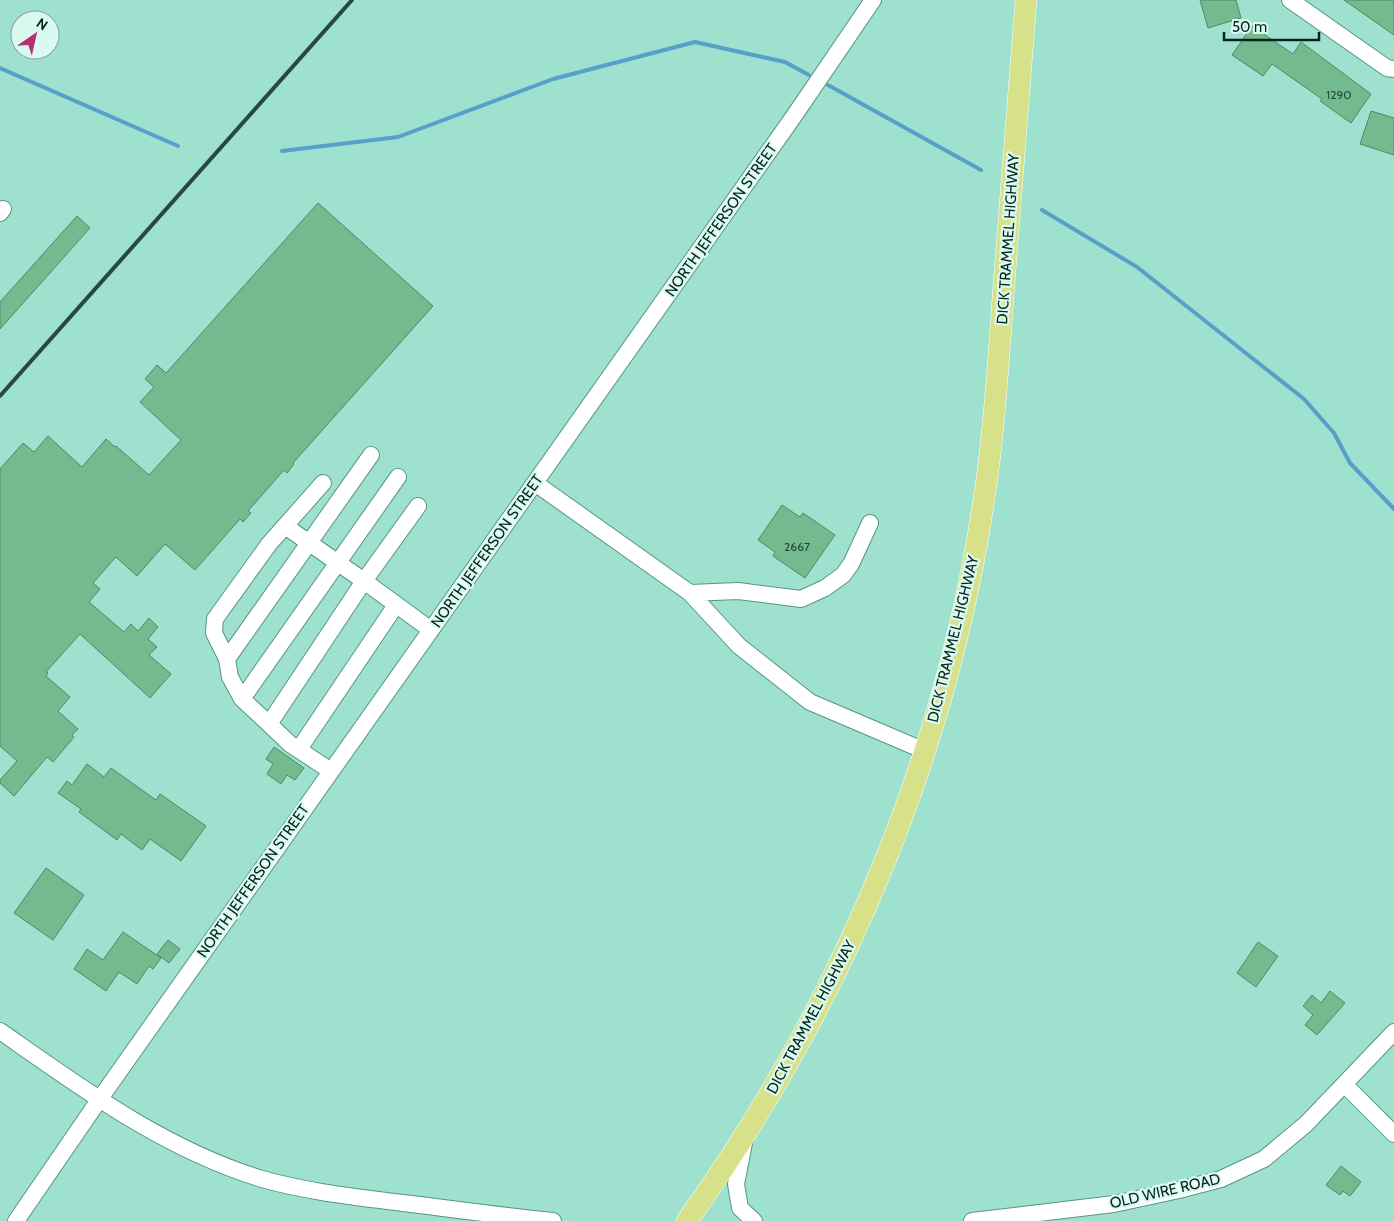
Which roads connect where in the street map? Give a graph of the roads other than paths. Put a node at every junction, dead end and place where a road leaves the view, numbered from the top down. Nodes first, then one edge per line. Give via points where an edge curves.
1 (873, 0) edge
2 (1026, 0) edge
3 (1290, 0) edge
4 (1394, 70) edge
5 (371, 455) dead end
6 (398, 477) dead end
7 (323, 483) dead end
8 (534, 483) junction
9 (418, 506) dead end
10 (870, 523) dead end
11 (285, 526) junction
12 (309, 543) junction
13 (338, 563) junction
14 (364, 581) junction
15 (690, 593) junction
16 (396, 605) junction
17 (431, 630) junction
18 (227, 659) junction
19 (242, 699) junction
20 (269, 724) junction
21 (299, 749) junction
22 (925, 751) junction
23 (331, 771) junction
24 (0, 1031) edge
25 (1394, 1032) edge
26 (1345, 1085) junction
27 (99, 1100) junction
28 (1394, 1134) edge
29 (745, 1137) junction
30 (992, 1220) edge
31 (16, 1221) edge
32 (553, 1221) edge
33 (687, 1221) edge
34 (754, 1221) edge
35 (972, 1221) edge

1 - 8 street, NORTH JEFFERSON STREET
2 - 22 main road, DICK TRAMMEL HIGHWAY via 987,479 962,614
3 - 4 street
5 - 12 street
6 - 13 street
7 - 11 street
8 - 15 street
8 - 17 street, NORTH JEFFERSON STREET
9 - 14 street
10 - 15 street via 843,575 801,599 738,591
11 - 12 street
11 - 18 street via 215,619 214,633
12 - 13 street
12 - 18 street
13 - 14 street
13 - 19 street
14 - 16 street
14 - 20 street
15 - 22 street via 739,646 810,702
16 - 17 street
16 - 21 street
17 - 23 street, NORTH JEFFERSON STREET
18 - 19 street via 230,677
19 - 20 street
20 - 21 street
21 - 23 street
22 - 29 main road, DICK TRAMMEL HIGHWAY via 904,812 852,939 790,1062
23 - 27 street, NORTH JEFFERSON STREET
24 - 27 street
25 - 26 street, OLD WIRE ROAD
26 - 28 street
26 - 30 street, OLD WIRE ROAD via 1264,1159 1222,1179 1114,1204
27 - 31 street
27 - 32 street via 155,1134 262,1179 317,1191
29 - 33 main road, DICK TRAMMEL HIGHWAY
29 - 34 street via 736,1184 740,1208
30 - 35 street, OLD WIRE ROAD

